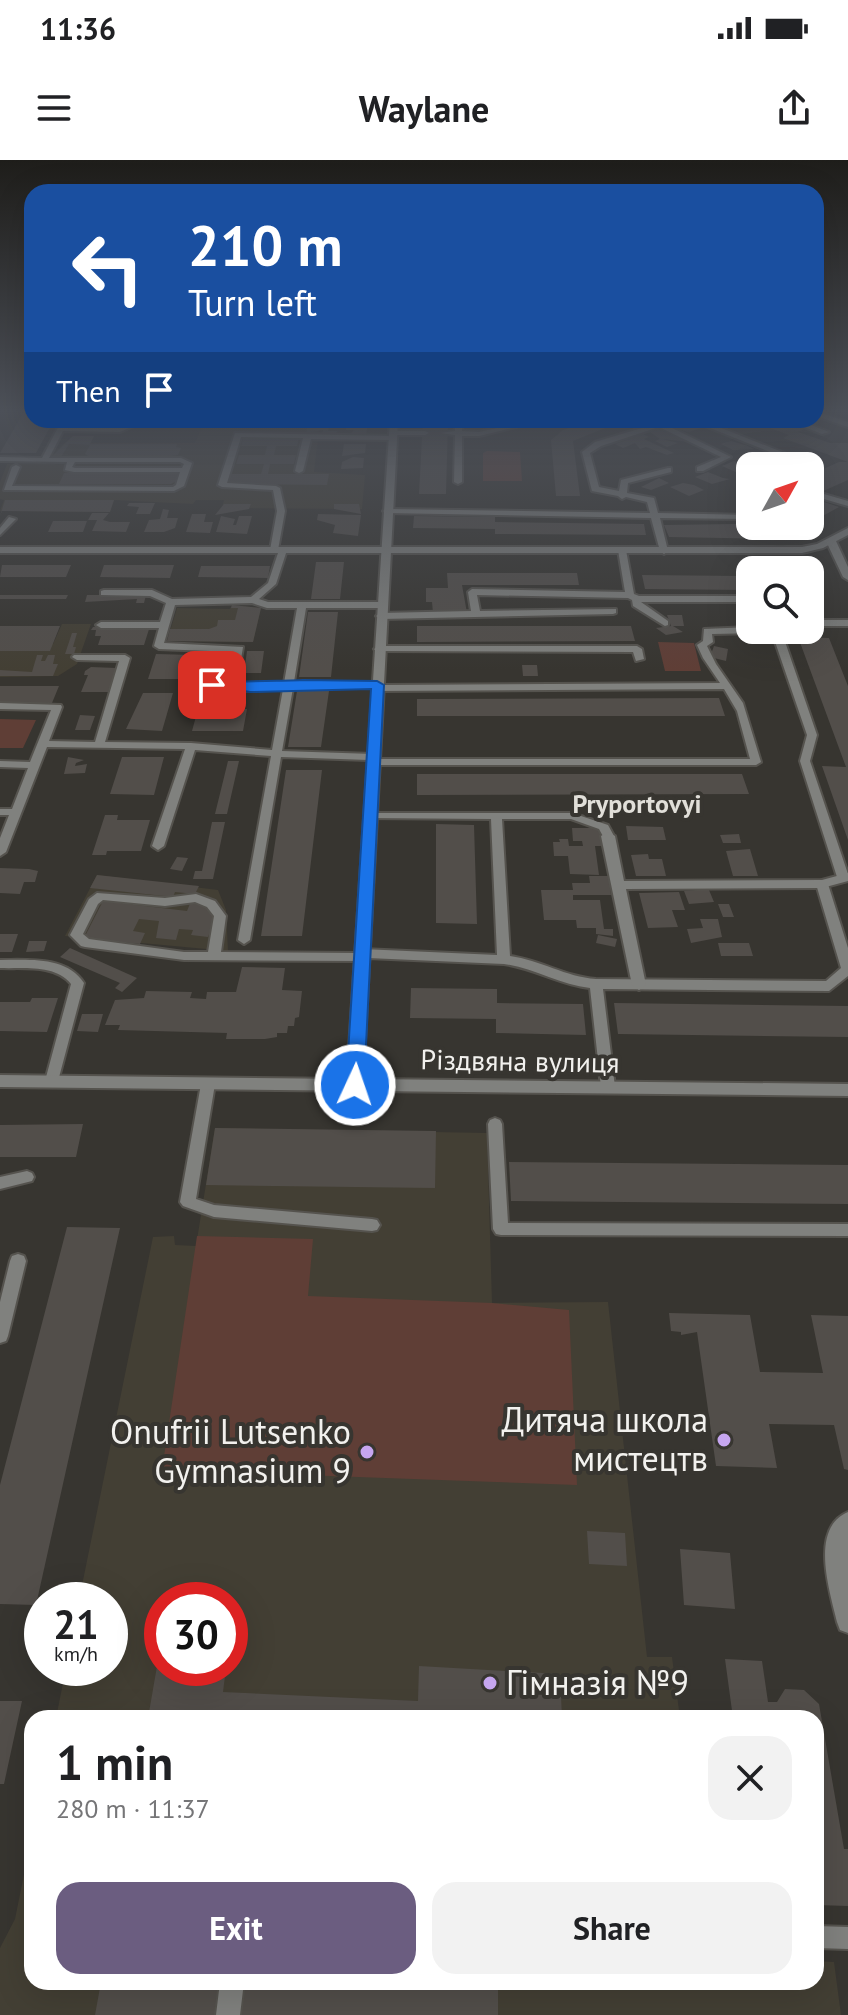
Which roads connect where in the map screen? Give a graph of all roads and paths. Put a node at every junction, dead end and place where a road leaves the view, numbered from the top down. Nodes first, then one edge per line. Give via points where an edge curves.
1 (278, 497) edge
2 (388, 497) edge
3 (649, 497) edge
4 (824, 497) edge
5 (848, 504) edge
6 (387, 511) junction
7 (656, 516) junction
8 (736, 517) edge
9 (12, 519) dead end
10 (848, 531) edge
11 (0, 533) edge
12 (831, 541) junction
13 (0, 550) edge
14 (278, 550) junction
15 (385, 550) junction
16 (622, 550) junction
17 (664, 551) junction
18 (848, 577) edge
19 (104, 593) dead end
20 (633, 597) junction
21 (736, 599) edge
22 (253, 600) junction
23 (171, 602) junction
24 (302, 605) junction
25 (381, 610) junction
26 (613, 611) dead end
27 (476, 615) junction
28 (665, 623) dead end
29 (824, 623) edge
30 (848, 623) edge
31 (101, 625) dead end
32 (164, 625) junction
33 (736, 630) edge
34 (781, 644) edge
35 (379, 649) junction
36 (77, 657) dead end
37 (639, 659) dead end
38 (192, 685) dead end
39 (232, 685) junction
40 (291, 685) junction
41 (377, 686) junction
42 (725, 686) junction
43 (0, 706) edge
44 (43, 744) junction
45 (99, 744) junction
46 (191, 746) junction
47 (275, 752) junction
48 (373, 760) junction
49 (0, 764) edge
50 (35, 765) junction
51 (0, 812) edge
52 (16, 812) junction
53 (370, 816) junction
54 (496, 816) junction
55 (608, 836) joint
56 (158, 846) dead end
57 (0, 852) edge
58 (846, 877) edge
59 (822, 884) junction
60 (618, 885) junction
61 (244, 940) dead end
62 (362, 955) junction
63 (214, 957) junction
64 (504, 960) junction
65 (0, 964) edge
66 (596, 984) junction
67 (639, 985) junction
68 (0, 1081) edge
69 (52, 1081) junction
70 (208, 1084) junction
71 (355, 1085) junction
72 (608, 1087) junction
73 (848, 1090) edge
74 (495, 1124) dead end
75 (27, 1177) dead end
76 (0, 1183) edge
77 (372, 1225) dead end
78 (848, 1230) edge
79 (18, 1261) dead end
80 (0, 1336) edge
81 (848, 1522) edge
82 (848, 1622) edge
83 (824, 1937) edge
84 (848, 1938) edge
85 (231, 1990) edge
86 (228, 2015) edge

1 - 14 lane
2 - 6 street
3 - 7 lane
4 - 5 lane
6 - 7 lane
6 - 15 street
7 - 8 lane
7 - 17 lane
9 - 11 lane
10 - 12 street
12 - 17 street via 802,550
12 - 18 street
13 - 14 street
14 - 15 street
14 - 22 lane via 272,584
15 - 16 street
15 - 25 street
16 - 17 street
16 - 20 lane
19 - 23 lane via 149,593
20 - 21 lane
20 - 27 lane via 472,592
20 - 28 lane
22 - 23 lane
22 - 24 lane
23 - 32 lane
24 - 25 lane
24 - 40 lane
25 - 27 lane
25 - 35 street
26 - 27 lane
29 - 30 lane
31 - 32 lane
32 - 39 lane via 159,646 240,649
33 - 42 lane via 707,631 708,642 702,645
34 - 58 lane via 812,735 806,764
35 - 37 lane via 637,649
35 - 41 street
36 - 45 lane via 125,658
38 - 39 lane
39 - 40 lane
40 - 41 lane
40 - 47 lane
41 - 42 lane
41 - 48 street
42 - 48 lane via 735,696 756,762
43 - 44 lane via 57,707
44 - 45 lane
44 - 50 lane
45 - 46 lane
46 - 47 lane
46 - 56 lane
47 - 48 lane
47 - 61 lane
48 - 53 street
49 - 50 lane
50 - 52 lane
51 - 52 lane
52 - 57 lane
53 - 54 lane
53 - 62 street
54 - 55 lane via 576,816 604,827
54 - 64 lane
55 - 60 street
58 - 59 street
59 - 60 street
59 - 67 lane via 848,969 829,986
60 - 67 street
62 - 63 lane
62 - 64 lane
62 - 71 street
63 - 63 lane via 85,943 76,935 101,896 165,902 196,898 211,904 220,916
64 - 66 lane via 526,963 569,982
65 - 69 lane via 75,976 78,983
66 - 67 lane
66 - 72 lane
68 - 69 street, Різдвяна вулиця
69 - 70 street, Різдвяна вулиця
70 - 71 street, Різдвяна вулиця
70 - 77 lane via 188,1202 214,1211
71 - 72 street, Різдвяна вулиця
72 - 73 street, Різдвяна вулиця
74 - 78 lane via 501,1229
75 - 76 lane
79 - 80 lane
81 - 82 street via 839,1530 835,1547
83 - 84 lane
85 - 86 lane

